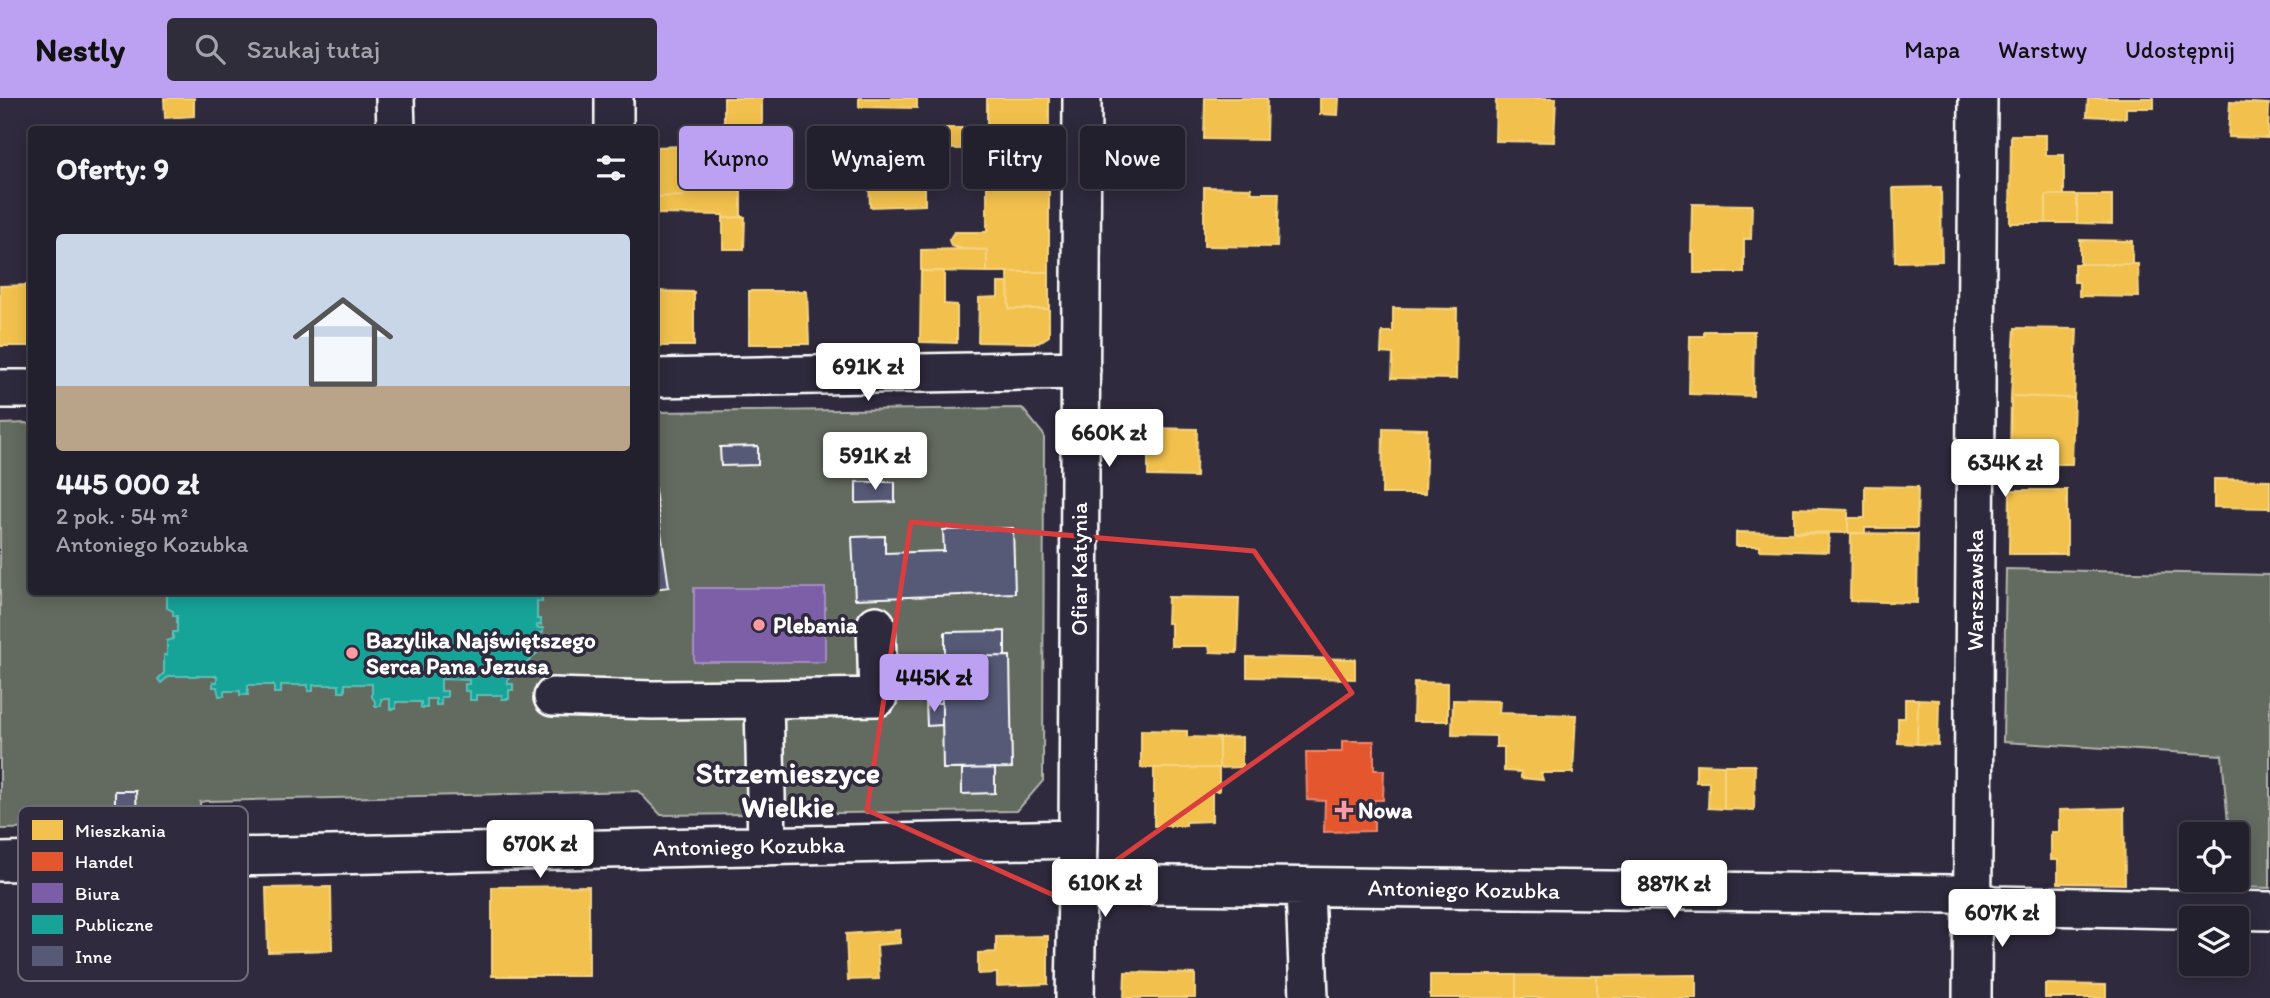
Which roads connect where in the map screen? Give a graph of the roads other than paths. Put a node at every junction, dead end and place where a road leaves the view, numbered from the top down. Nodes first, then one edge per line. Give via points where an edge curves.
1 (395, 98) edge
2 (614, 98) edge
3 (1082, 98) edge
4 (1978, 98) edge
5 (396, 126) edge
6 (614, 126) edge
7 (1081, 370) junction
8 (658, 378) edge
9 (28, 389) edge
10 (0, 390) edge
11 (876, 625) dead end
12 (554, 697) dead end
13 (764, 699) junction
14 (1078, 839) junction
15 (767, 846) junction
16 (248, 857) edge
17 (0, 862) edge
18 (18, 862) edge
19 (1077, 884) junction
20 (1306, 888) junction
21 (1973, 899) junction
22 (2270, 911) edge
23 (1075, 998) edge
24 (1309, 998) edge
25 (1972, 998) edge

1 - 5 street
2 - 6 street
3 - 7 street, Ofiar Katynia
4 - 21 street, Warszawska
7 - 8 street
7 - 14 street, Ofiar Katynia
9 - 10 street
11 - 13 street via 878,696
12 - 13 street
13 - 15 street
14 - 15 street, Antoniego Kozubka
14 - 19 street, Ofiar Katynia
15 - 16 street, Antoniego Kozubka
17 - 18 street, Antoniego Kozubka
19 - 20 street, Antoniego Kozubka
19 - 23 street, Ofiar Katynia
20 - 21 street, Antoniego Kozubka via 1954,894
20 - 24 street
21 - 22 street, Antoniego Kozubka via 1993,905
21 - 25 street, Warszawska

